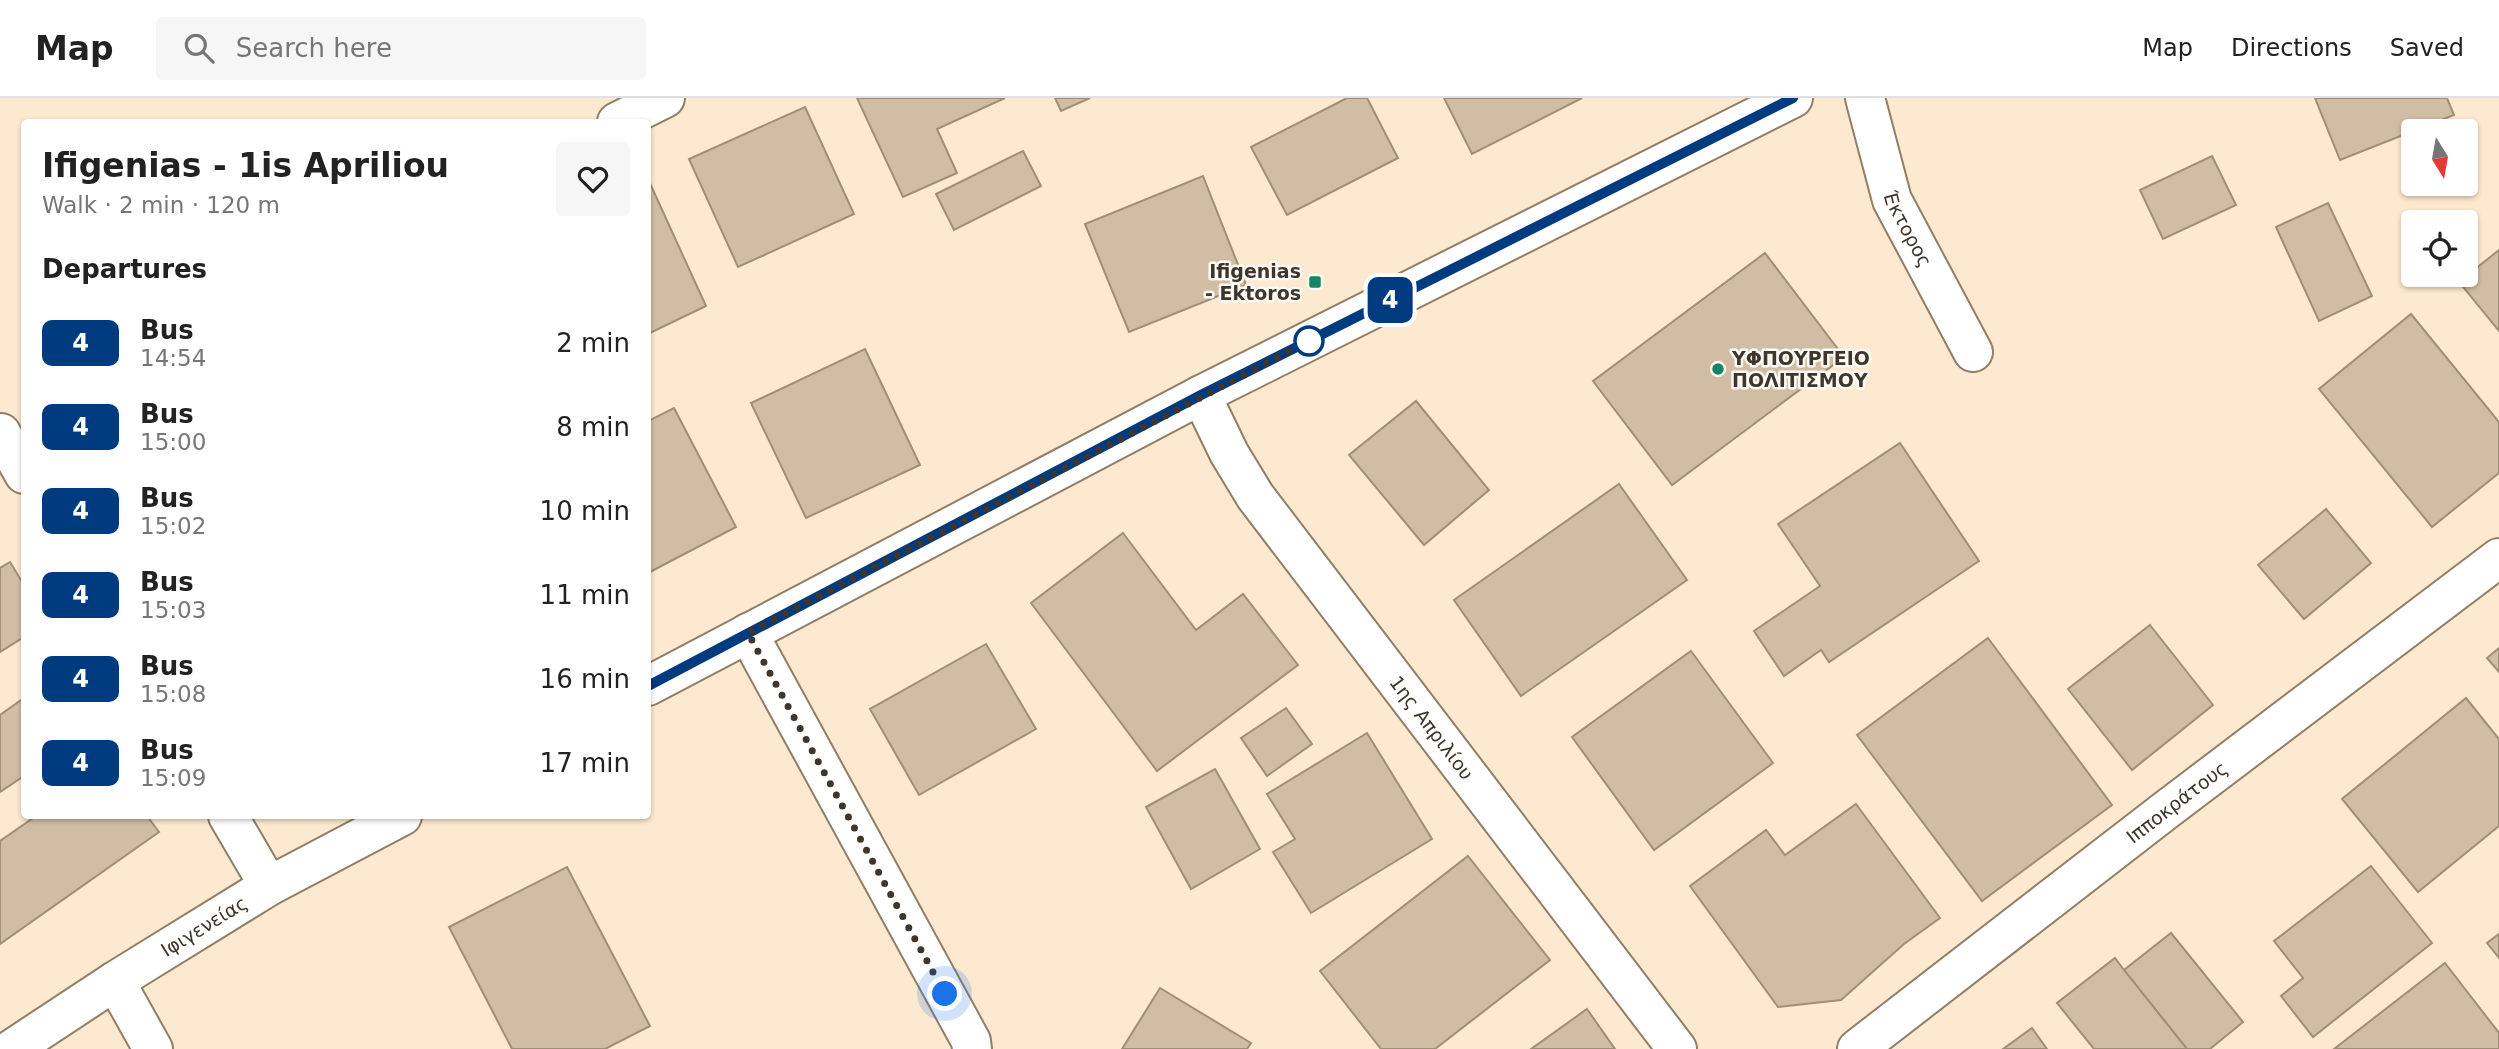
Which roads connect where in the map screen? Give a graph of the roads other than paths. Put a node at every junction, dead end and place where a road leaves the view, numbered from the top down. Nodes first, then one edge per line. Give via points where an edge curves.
1 (665, 98) edge
2 (1793, 98) edge
3 (1865, 98) edge
4 (623, 119) edge
5 (1973, 352) dead end
6 (1201, 395) junction
7 (21, 422) edge
8 (0, 433) edge
9 (21, 469) edge
10 (2499, 558) edge
11 (748, 633) junction
12 (651, 684) edge
13 (230, 819) edge
14 (396, 819) edge
15 (269, 886) junction
16 (115, 981) junction
17 (12, 1049) edge
18 (153, 1049) edge
19 (972, 1049) edge
20 (1678, 1049) edge
21 (1857, 1049) edge

1 - 4 street
2 - 6 street
3 - 5 street, Έκτορος via 1892,200
6 - 11 street
6 - 20 street, 1ης Απριλίου via 1255,496
7 - 8 street
8 - 9 street
10 - 21 street, Ιπποκράτους
11 - 12 street
11 - 19 street
13 - 15 street
14 - 15 street, Ιφιγενείας
15 - 16 street, Ιφιγενείας
16 - 17 street, Ιφιγενείας
16 - 18 street

